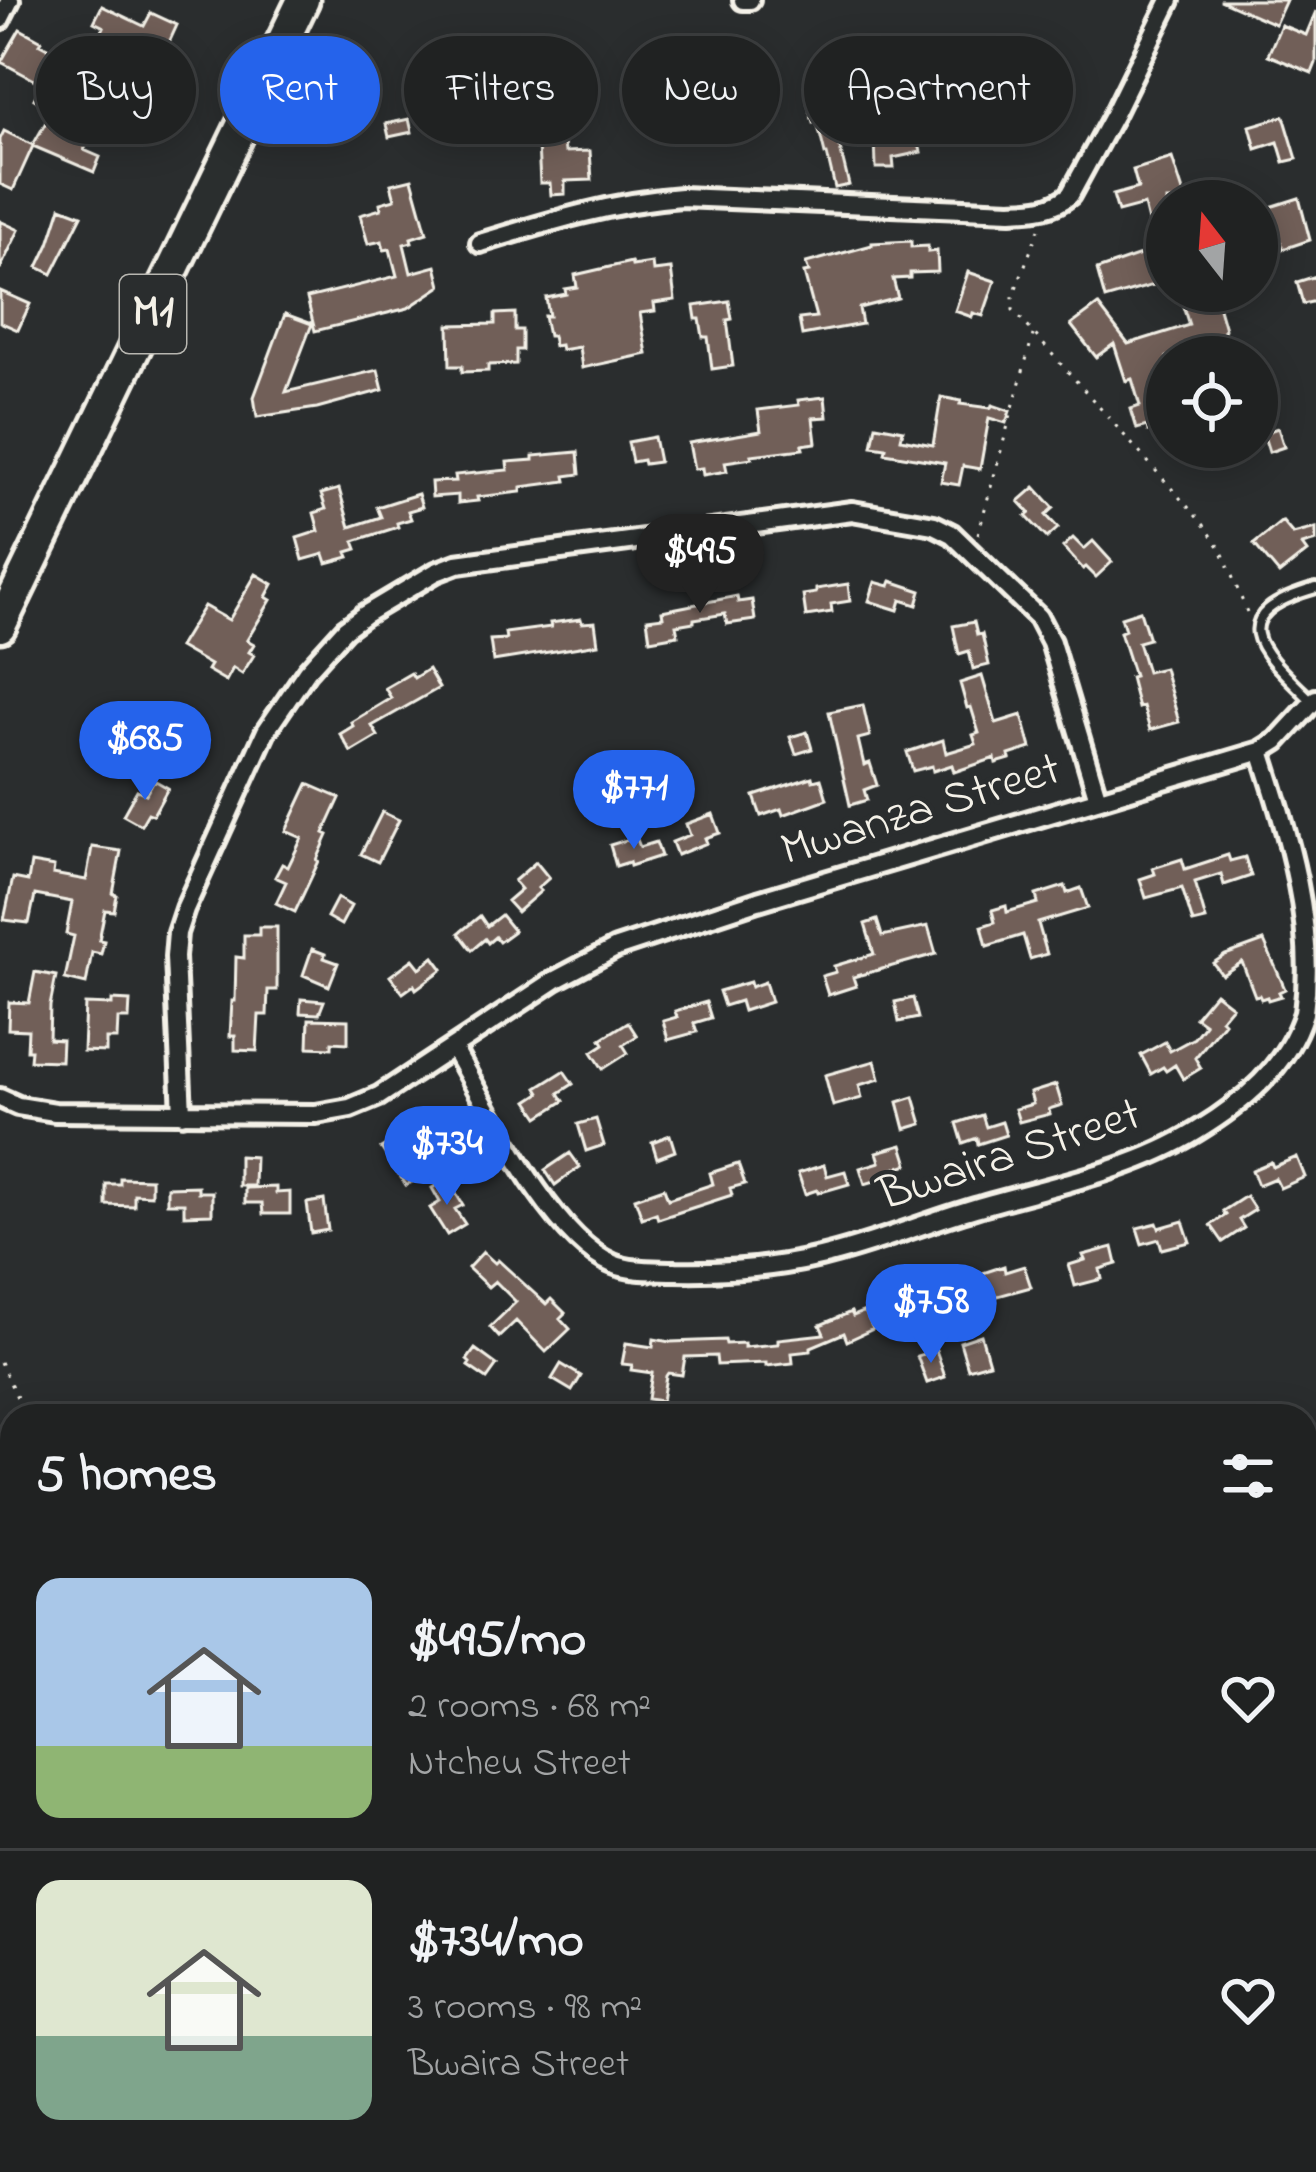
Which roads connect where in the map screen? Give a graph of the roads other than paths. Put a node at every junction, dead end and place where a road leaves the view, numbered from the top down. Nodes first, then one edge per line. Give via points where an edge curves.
1 (10, 0) edge
2 (303, 0) edge
3 (1170, 0) edge
4 (0, 20) edge
5 (480, 242) dead end
6 (1316, 588) edge
7 (0, 626) edge
8 (1314, 700) edge
9 (1261, 751) junction
10 (1098, 799) junction
11 (1316, 939) edge
12 (1310, 1017) edge
13 (453, 1048) junction
14 (0, 1098) edge
15 (182, 1114) junction

1 - 4 street
2 - 7 highway, M1
3 - 5 street via 1070,195 1046,208 681,197
6 - 8 lane via 1279,601 1258,622 1257,635 1267,656
8 - 9 street, Mwanza Street
9 - 10 street, Mwanza Street
9 - 11 street, Bwaira Street
10 - 13 street, Mwanza Street via 616,948
10 - 15 street via 1052,642 1037,617 934,525 852,511 458,564 345,629 276,713 177,933
11 - 12 street, Bwaira Street
12 - 13 street, Bwaira Street via 1246,1096 1138,1161 822,1257 695,1271 626,1268 580,1241 533,1187
13 - 15 street, Mwanza Street via 379,1096 333,1112
14 - 15 street, Mwanza Street via 55,1112

